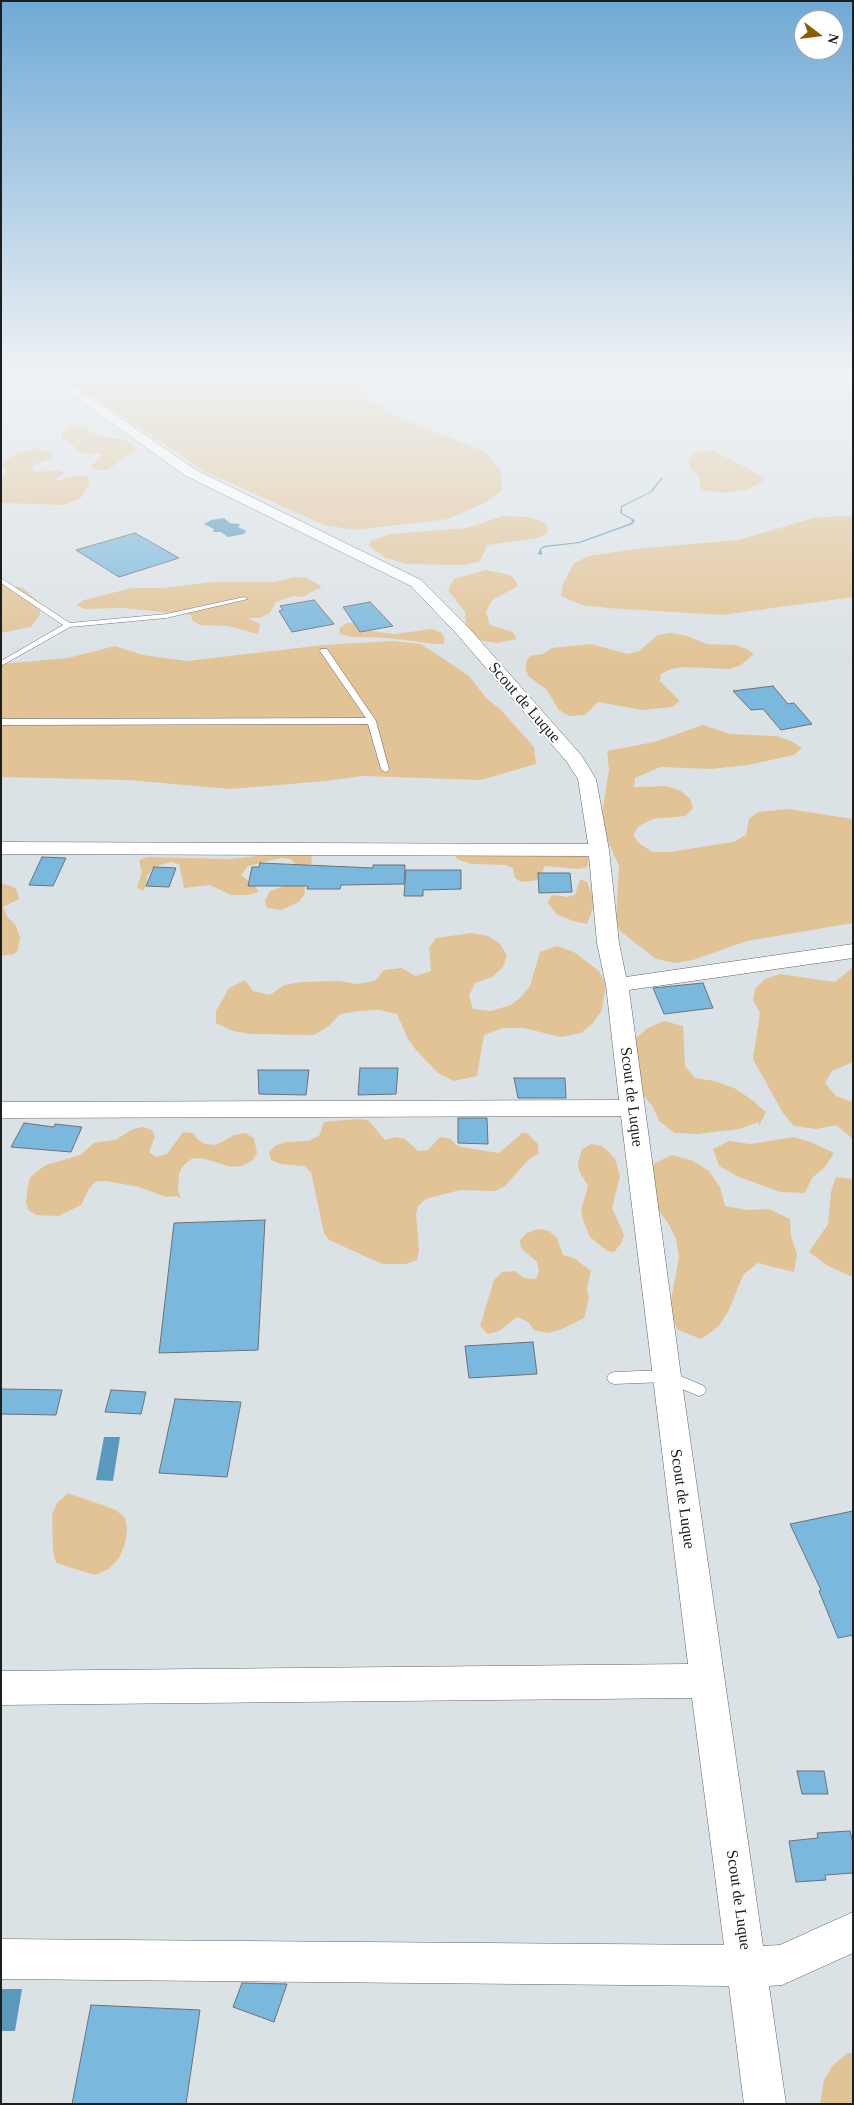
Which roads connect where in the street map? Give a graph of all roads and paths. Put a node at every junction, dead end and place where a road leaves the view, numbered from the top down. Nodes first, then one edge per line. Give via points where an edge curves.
1 (182, 466) edge
2 (1, 580) edge
3 (244, 599) dead end
4 (68, 625) junction
5 (324, 651) dead end
6 (1, 664) edge
7 (372, 721) junction
8 (1, 722) edge
9 (385, 770) dead end
10 (1, 848) edge
11 (599, 850) junction
12 (853, 950) edge
13 (617, 985) junction
14 (632, 1108) junction
15 (1, 1110) edge
16 (666, 1376) junction
17 (614, 1378) dead end
18 (699, 1390) dead end
19 (708, 1681) junction
20 (1, 1688) edge
21 (853, 1932) edge
22 (1, 1959) edge
23 (746, 1967) junction
24 (764, 2104) edge

1 - 11 street, Scout de Luque via 416,583 462,630 582,770 587,779
2 - 4 lane
3 - 4 lane via 166,616
4 - 6 lane
5 - 7 lane
7 - 8 lane
7 - 9 lane
10 - 11 street
11 - 13 street, Scout de Luque via 608,943
12 - 13 street
13 - 14 street, Scout de Luque
14 - 15 street
14 - 16 street, Scout de Luque
16 - 17 lane
16 - 18 lane
16 - 19 street, Scout de Luque
19 - 20 street
19 - 23 street, Scout de Luque
21 - 23 street via 782,1966
22 - 23 street
23 - 24 street, Scout de Luque

